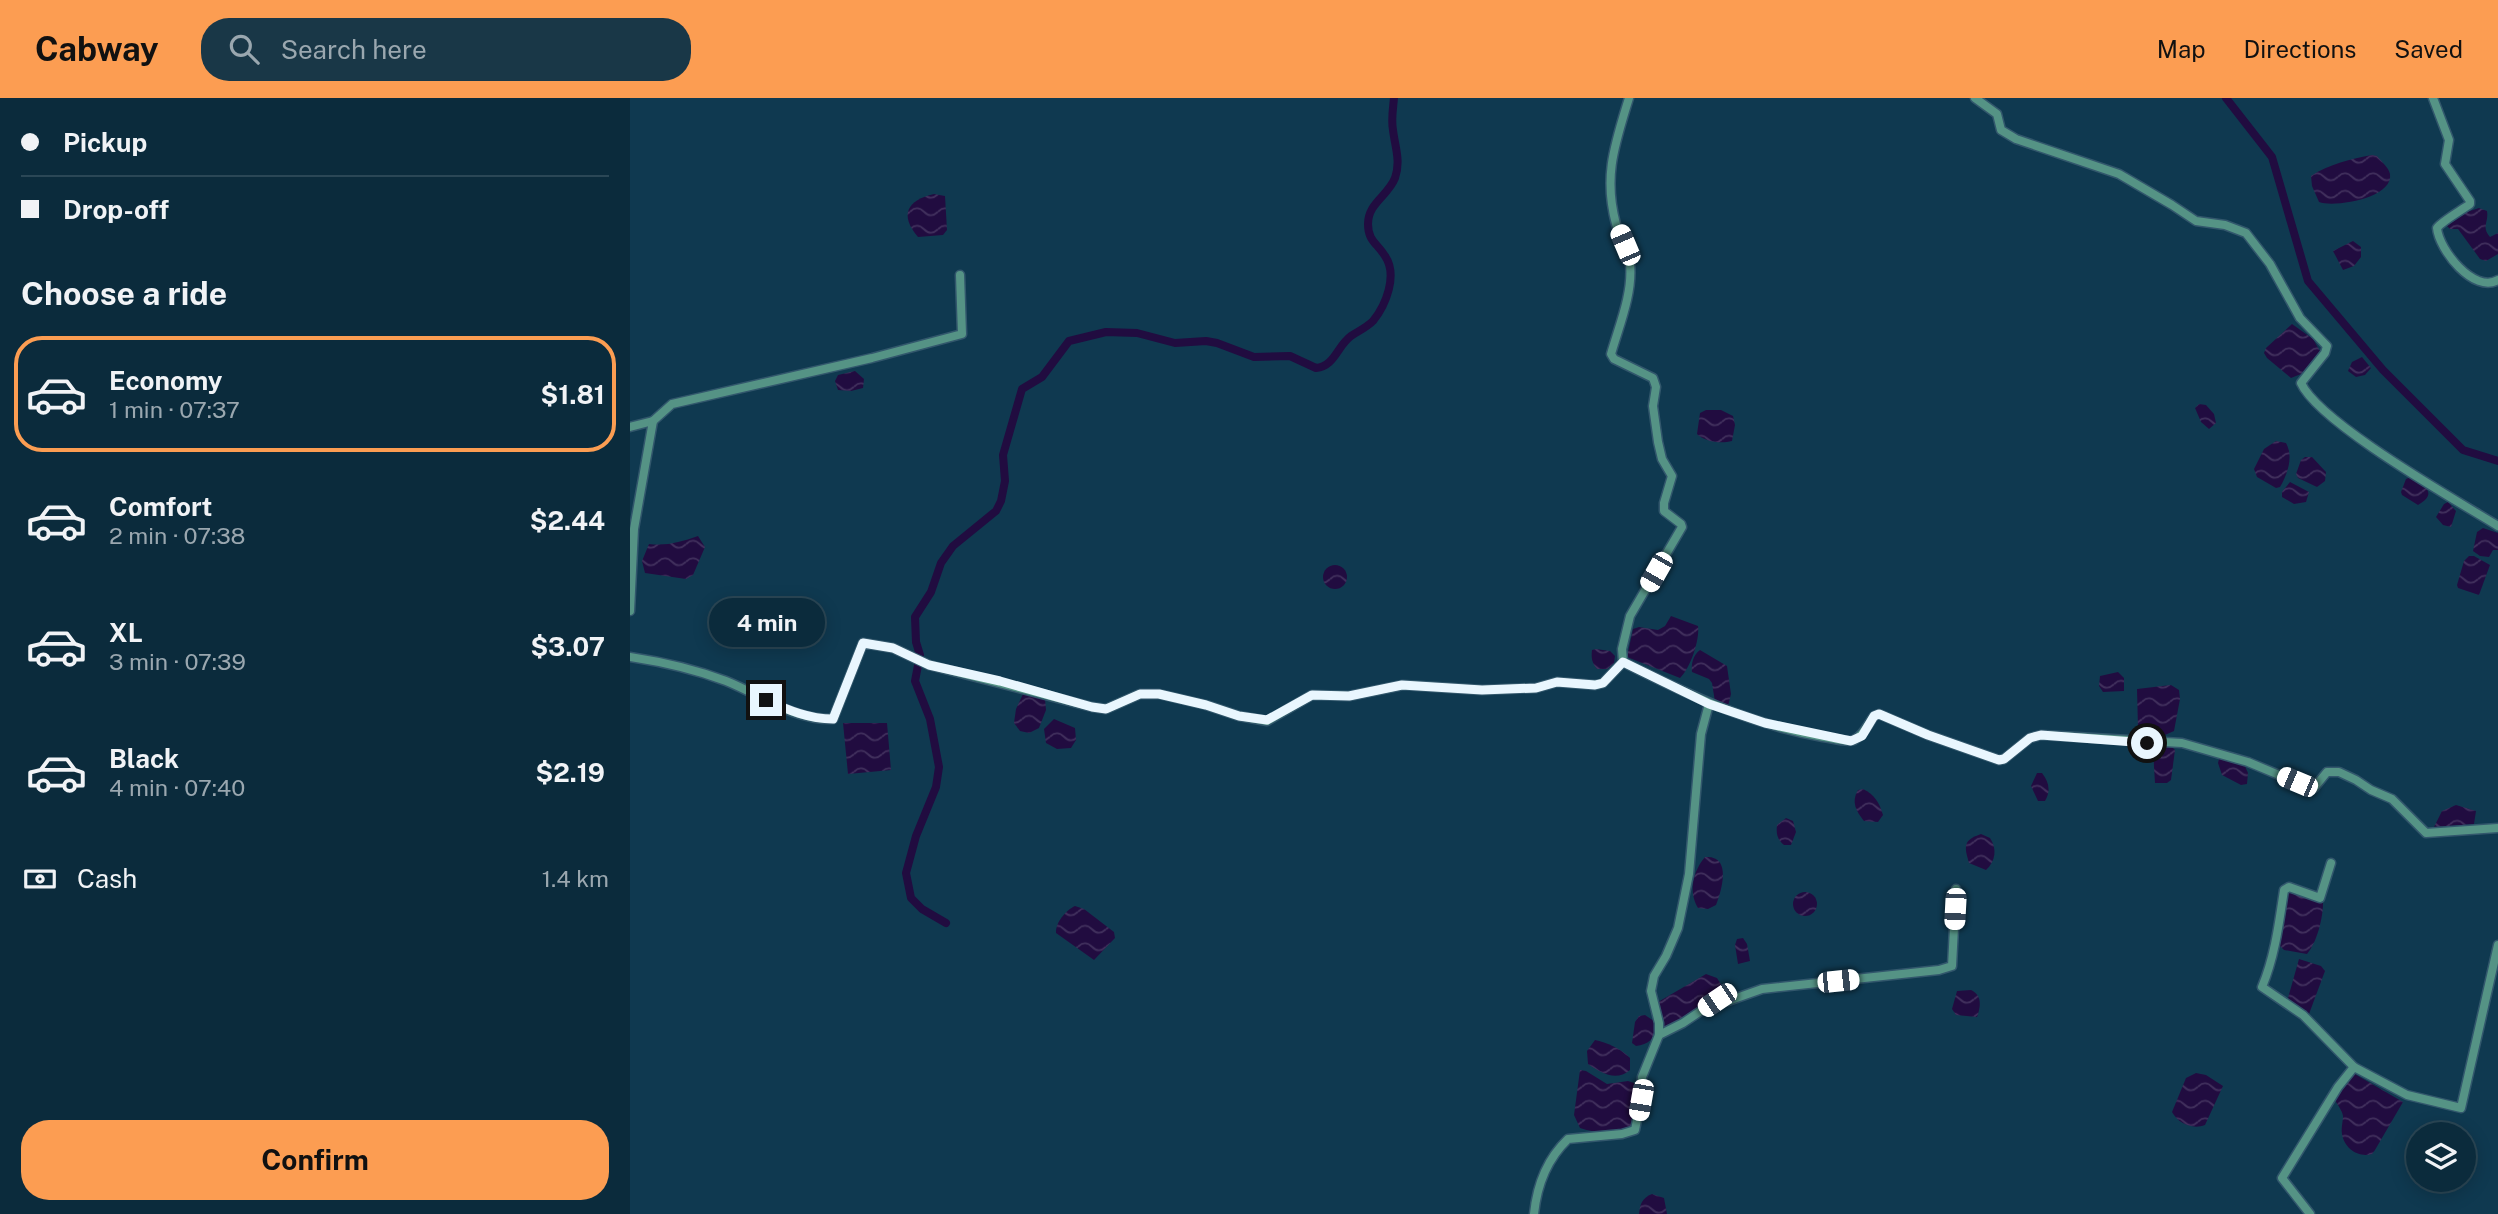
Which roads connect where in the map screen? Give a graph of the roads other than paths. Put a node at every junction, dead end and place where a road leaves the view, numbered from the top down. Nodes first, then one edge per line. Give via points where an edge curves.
1 (1629, 98) edge
2 (1975, 98) edge
3 (2433, 98) edge
4 (960, 275) dead end
5 (2498, 280) edge
6 (653, 421) junction
7 (630, 427) edge
8 (2498, 526) edge
9 (630, 611) edge
10 (630, 657) edge
11 (1623, 662) junction
12 (1709, 704) junction
13 (2498, 828) edge
14 (2331, 863) dead end
15 (1956, 889) dead end
16 (2498, 945) edge
17 (1659, 1034) junction
18 (2354, 1067) junction
19 (1534, 1214) edge
20 (2310, 1214) edge

1 - 11 street via 1609,182 1630,263 1630,283 1611,354 1653,378 1658,442 1672,476 1664,511 1682,527 1630,617
2 - 8 street via 1997,114 2001,130 2016,139 2119,174 2196,221 2246,233 2270,264 2300,318 2327,346 2301,383 2306,391 2335,420 2381,453
3 - 5 street via 2449,140 2445,164 2470,204 2441,223 2438,237 2470,277 2483,284
4 - 6 street via 962,334 672,404
6 - 7 street
6 - 9 street via 634,529
10 - 11 street via 682,666 819,719 833,719 863,643 1092,707 1106,709 1140,694 1159,694 1267,720 1312,695 1349,696 1402,685 1482,690 1536,688 1557,682 1595,685 1603,683
11 - 12 street
12 - 13 street via 1765,723 1851,741 1862,736 1879,714 1999,760 2041,735 2182,743 2248,762 2310,788 2327,772 2339,772 2392,799 2426,833
12 - 17 street via 1701,734 1691,852 1678,928 1651,991
14 - 18 street via 2320,898 2289,887 2284,890 2275,947 2262,987 2303,1015
15 - 17 street via 1952,966 1762,989 1717,1000
16 - 18 street via 2461,1108 2407,1095
17 - 19 street via 1642,1077 1635,1130 1568,1139 1546,1168
18 - 20 street via 2282,1178

